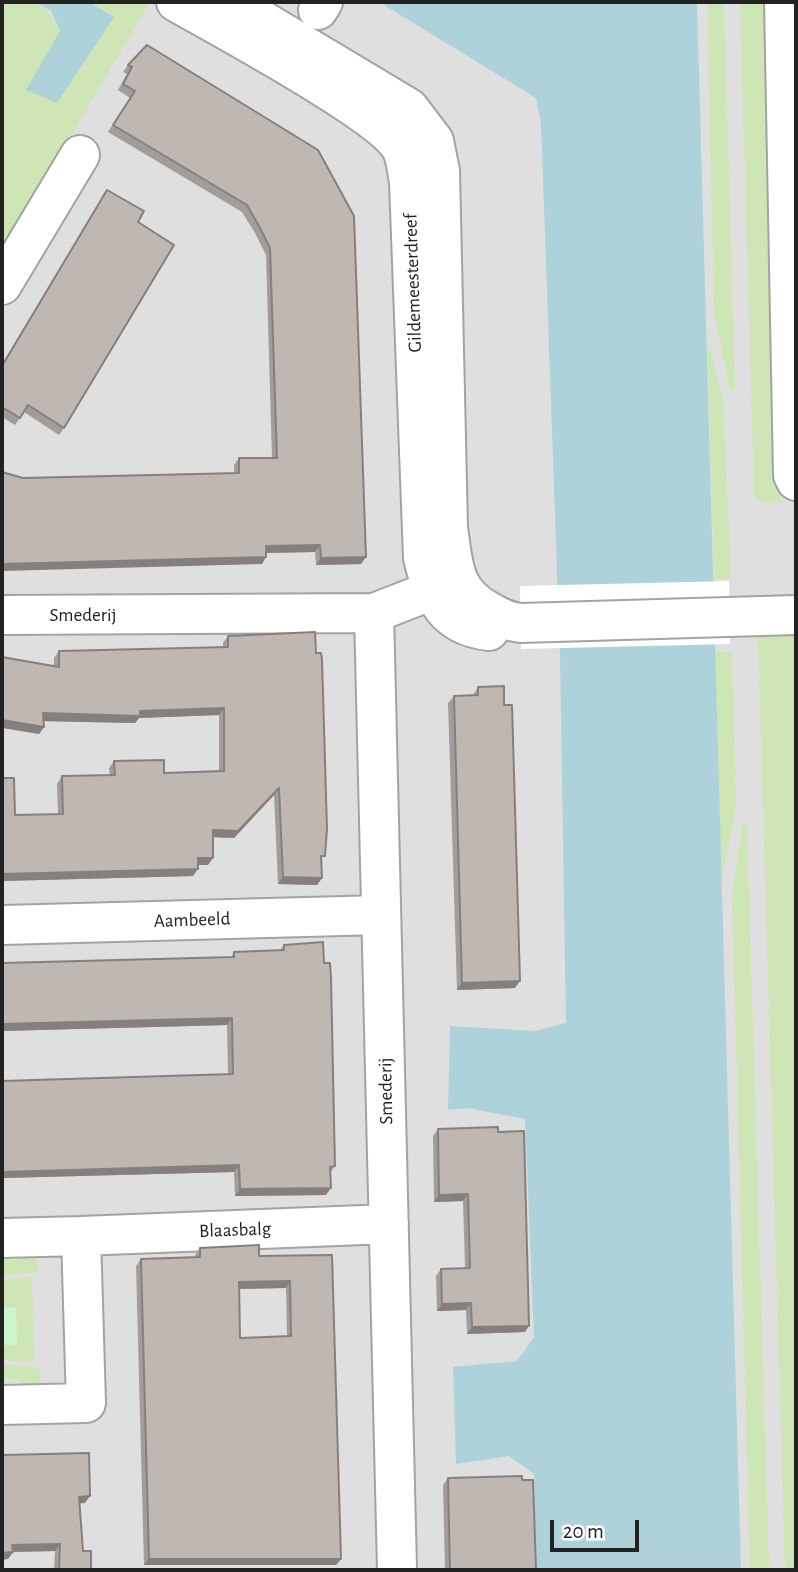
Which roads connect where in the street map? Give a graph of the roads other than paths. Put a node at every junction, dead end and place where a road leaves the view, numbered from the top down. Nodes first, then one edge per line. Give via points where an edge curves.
1 (176, 2) edge
2 (232, 2) edge
3 (783, 2) edge
4 (80, 155) dead end
5 (2, 285) edge
6 (796, 481) edge
7 (444, 585) junction
8 (374, 612) junction
9 (2, 615) edge
10 (796, 615) edge
11 (381, 915) junction
12 (2, 925) edge
13 (389, 1224) junction
14 (81, 1236) junction
15 (2, 1238) edge
16 (2, 1405) edge
17 (397, 1570) edge

1 - 7 street, Gildemeesterdreef via 378,125 401,149 409,182 420,529 423,558
2 - 7 street, Gildemeesterdreef via 409,108 434,141 440,171 448,528
3 - 6 street
4 - 5 street
7 - 8 street, Smederij
7 - 10 street, Gildemeesterdreef via 456,623 489,631 514,622
8 - 9 street, Smederij
8 - 11 street, Smederij
11 - 12 street, Aambeeld
11 - 13 street, Smederij
13 - 14 street, Blaasbalg
13 - 17 street, Smederij
14 - 15 street, Blaasbalg
14 - 16 street via 86,1403

